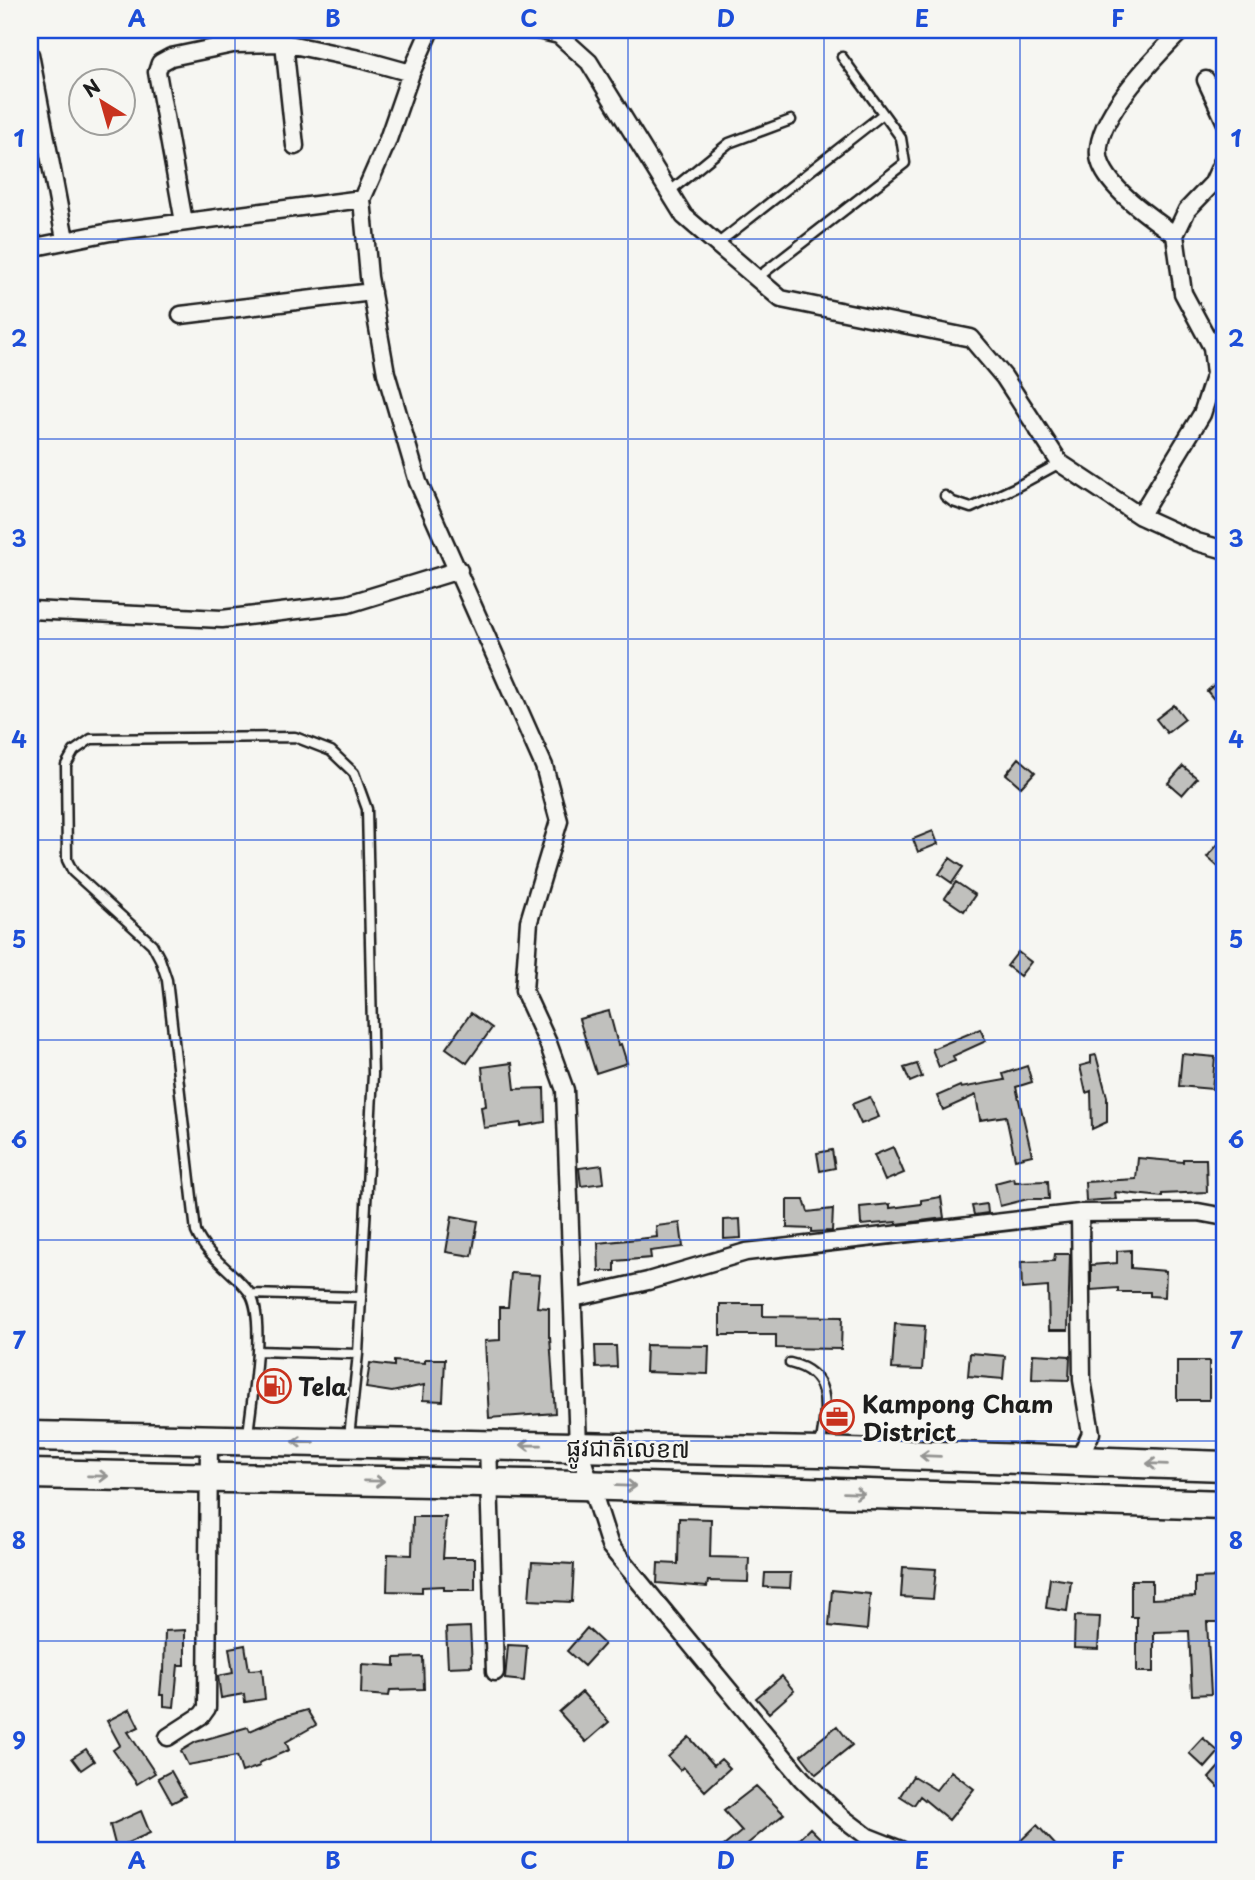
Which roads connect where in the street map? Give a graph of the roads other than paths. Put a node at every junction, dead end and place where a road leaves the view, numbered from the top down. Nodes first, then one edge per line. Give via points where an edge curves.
1 (430, 30) edge
2 (538, 30) edge
3 (1182, 30) edge
4 (284, 43) junction
5 (30, 54) edge
6 (842, 57) dead end
7 (411, 74) junction
8 (1206, 80) dead end
9 (883, 114) junction
10 (791, 120) dead end
11 (1225, 121) edge
12 (295, 146) dead end
13 (1225, 156) edge
14 (669, 192) junction
15 (362, 199) junction
16 (184, 222) junction
17 (1175, 235) junction
18 (65, 239) junction
19 (717, 244) junction
20 (30, 248) edge
21 (757, 278) junction
22 (372, 292) junction
23 (181, 315) dead end
24 (1225, 330) edge
25 (1212, 347) junction
26 (1060, 463) junction
27 (945, 496) dead end
28 (1140, 516) junction
29 (1225, 550) edge
30 (459, 570) junction
31 (30, 610) edge
32 (1080, 1213) junction
33 (1225, 1217) edge
34 (251, 1294) junction
35 (360, 1297) junction
36 (573, 1298) junction
37 (257, 1351) junction
38 (358, 1354) junction
39 (790, 1363) dead end
40 (30, 1436) edge
41 (209, 1439) junction
42 (247, 1440) junction
43 (349, 1443) junction
44 (488, 1444) junction
45 (578, 1446) junction
46 (820, 1452) junction
47 (1079, 1462) junction
48 (1225, 1466) edge
49 (30, 1475) edge
50 (1225, 1505) edge
51 (495, 1672) dead end
52 (168, 1737) dead end
53 (901, 1850) edge

1 - 7 street
2 - 14 street via 559,35 589,62
3 - 17 street via 1145,66 1104,127 1099,144 1099,161 1107,178
4 - 7 street
4 - 12 street
4 - 16 street via 233,44 160,63 157,72
5 - 18 street
6 - 9 lane
7 - 15 street
8 - 11 street
9 - 19 lane
9 - 21 lane via 901,138 905,163
10 - 14 lane via 729,143
13 - 17 street via 1213,183 1187,210
14 - 19 street via 684,216
15 - 16 street
15 - 22 street
16 - 18 street
17 - 25 street via 1183,293
18 - 20 street
19 - 21 street
21 - 26 street via 781,299 971,338 1004,377
22 - 23 street
22 - 30 street via 386,373 418,482
24 - 25 street
25 - 28 street via 1215,374 1202,414
26 - 27 lane via 971,508
26 - 28 street
28 - 29 street
30 - 31 street via 348,604 222,619
30 - 36 street via 544,766 559,821 529,921 524,991 565,1090
32 - 33 street via 1198,1212
32 - 36 street via 746,1252
32 - 47 street via 1082,1380 1091,1433
34 - 35 lane
34 - 35 lane via 201,1243 196,1232 167,980 160,959 152,944 73,873 67,860 66,765 74,751 91,739 295,737 331,751 354,772 367,810 372,1060
34 - 37 lane via 258,1325
35 - 38 lane
36 - 45 street
37 - 38 lane
37 - 42 lane
38 - 43 lane
39 - 46 lane via 802,1366 822,1387 826,1402
40 - 41 highway, ផ្លូវជាតិលេខ៧
41 - 42 highway, ផ្លូវជាតិលេខ៧
41 - 52 street via 207,1707
43 -> 42 highway, ផ្លូវជាតិលេខ៧
43 - 44 highway, ផ្លូវជាតិលេខ៧
45 -> 44 highway, ផ្លូវជាតិលេខ៧
44 - 51 street
45 - 46 highway, ផ្លូវជាតិលេខ៧
45 - 53 street via 610,1546 802,1779 868,1837
47 -> 46 highway, ផ្លូវជាតិលេខ៧
48 -> 47 highway, ផ្លូវជាតិលេខ៧
49 -> 50 highway, ផ្លូវជាតិលេខ៧ via 594,1485

